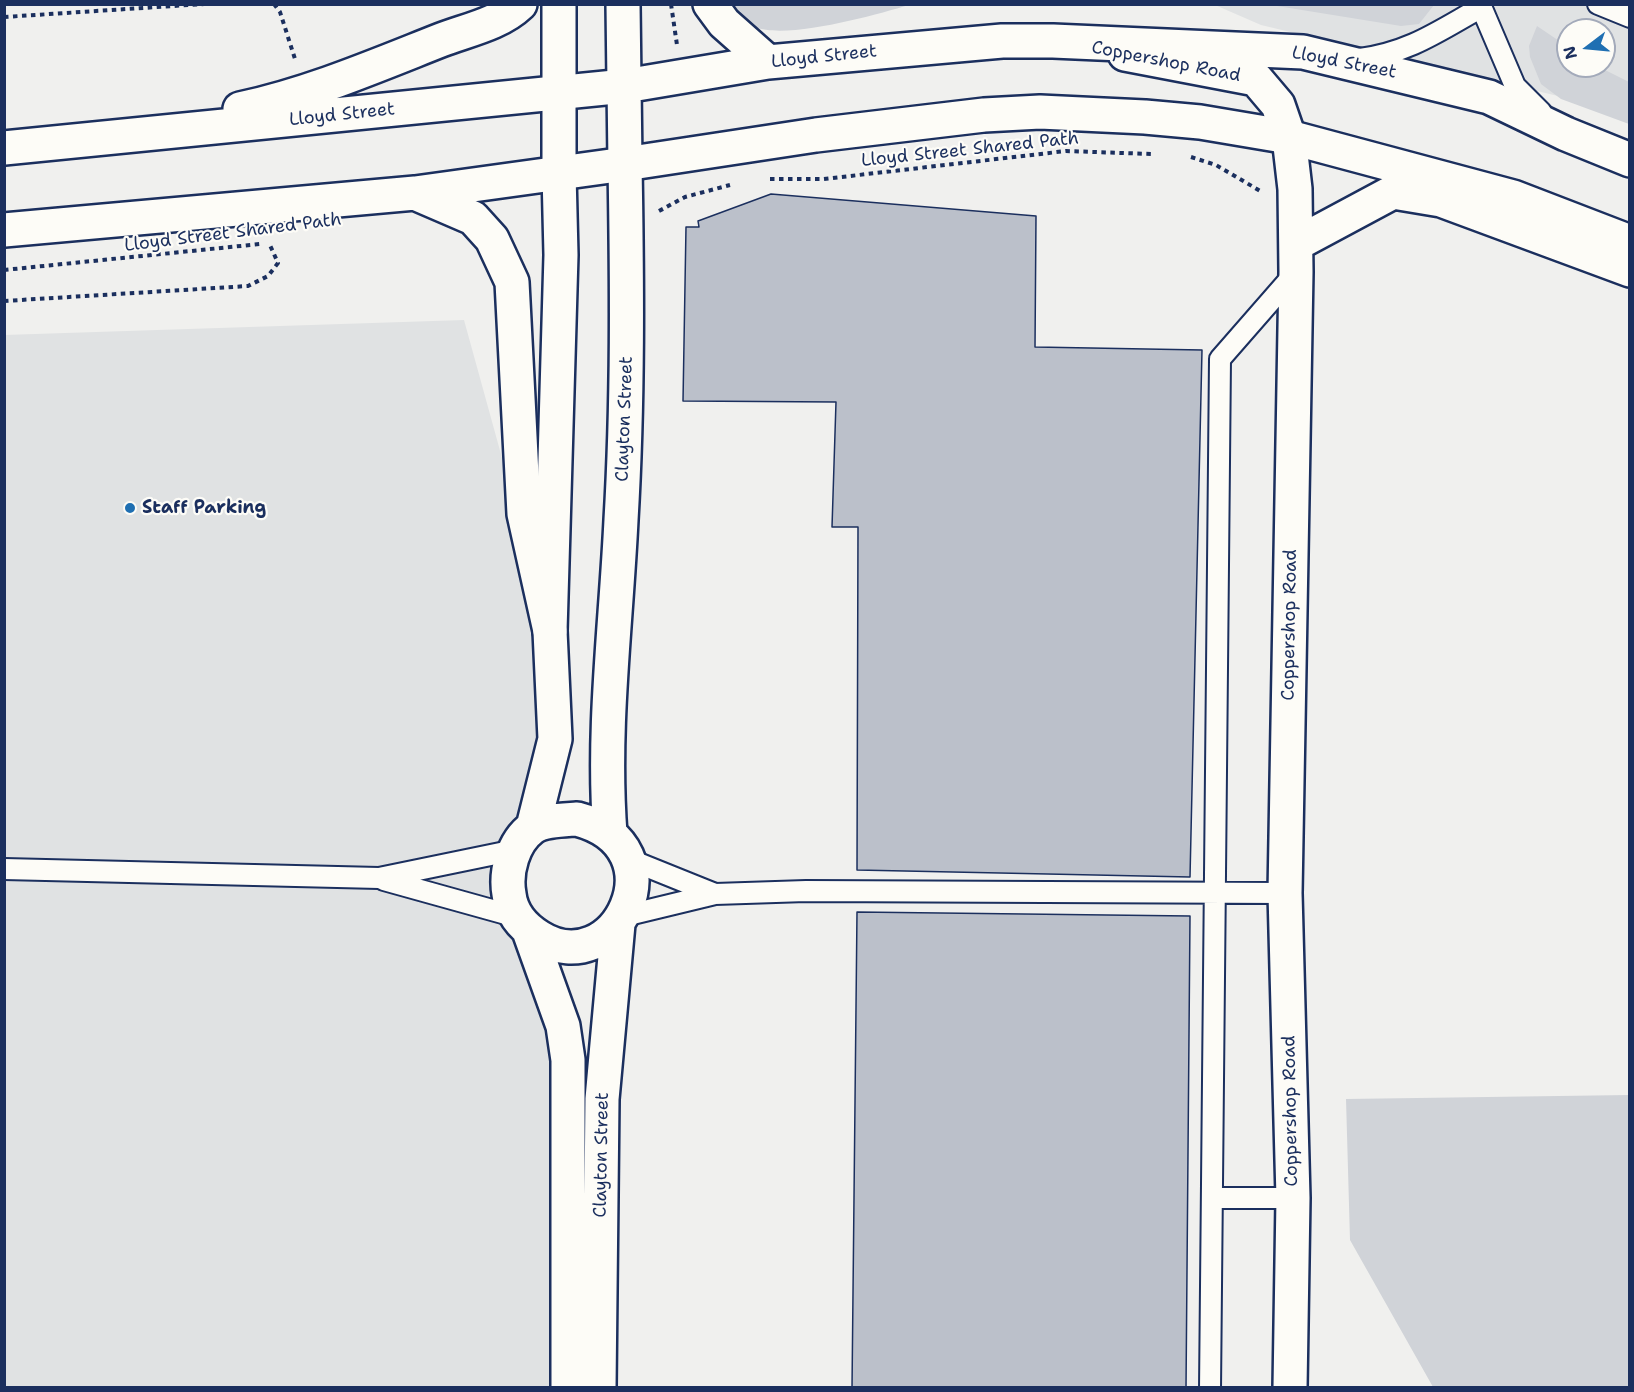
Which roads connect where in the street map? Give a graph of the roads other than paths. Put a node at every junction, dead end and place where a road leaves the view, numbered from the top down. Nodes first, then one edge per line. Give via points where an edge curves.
1 (520, 4) edge
2 (559, 4) edge
3 (622, 4) edge
4 (710, 4) edge
5 (1598, 4) edge
6 (1480, 6) edge
7 (1629, 17) edge
8 (1053, 41) junction
9 (1342, 61) junction
10 (768, 63) junction
11 (625, 86) junction
12 (560, 93) junction
13 (1566, 134) junction
14 (1289, 137) junction
15 (80, 142) junction
16 (4, 148) edge
17 (1629, 160) edge
18 (625, 164) junction
19 (559, 173) junction
20 (415, 193) junction
21 (4, 230) edge
22 (1629, 242) edge
23 (1296, 258) junction
24 (1629, 270) edge
25 (550, 632) junction
26 (524, 839) junction
27 (619, 846) junction
28 (4, 869) edge
29 (379, 878) junction
30 (1286, 893) junction
31 (715, 894) junction
32 (1216, 894) junction
33 (621, 920) junction
34 (523, 924) junction
35 (1212, 1198) junction
36 (1293, 1198) junction
37 (568, 1388) edge
38 (599, 1388) edge
39 (1210, 1388) edge
40 (1290, 1388) edge

1 - 15 main road via 492,22 349,77 271,102
2 - 12 main road
3 - 11 main road, Clayton Street
4 - 10 main road via 724,23
5 - 7 lane
6 - 9 lane via 1430,39 1386,55
6 - 13 lane via 1515,86
8 - 9 main road, Lloyd Street via 1303,52
8 - 10 main road, Lloyd Street via 1002,41
8 - 14 main road, Coppershop Road via 1256,79 1278,105
9 - 13 main road, Lloyd Street via 1489,97
10 - 11 main road, Lloyd Street
11 - 12 main road, Lloyd Street
11 - 18 main road, Clayton Street
12 - 15 main road, Lloyd Street
12 - 19 main road
13 - 17 main road, Lloyd Street
14 - 18 main road via 1200,122 1040,112 816,135
14 - 22 main road via 1513,197
14 - 23 main road, Coppershop Road
15 - 16 main road, Lloyd Street
18 - 19 main road
18 - 27 main road, Clayton Street via 627,419 606,782
19 - 20 main road
19 - 25 main road via 561,247
20 - 21 main road
20 - 25 main road via 473,218 492,239 512,282 524,514
23 - 24 main road via 1393,192 1441,200
23 - 30 main road, Coppershop Road
23 - 32 lane via 1220,359
25 - 26 main road via 555,739
26 - 27 main road via 558,820 577,819 595,824
26 - 29 lane
26 - 34 main road via 509,866 507,884 510,901
27 - 31 lane
27 - 33 main road via 633,878 631,897
28 - 29 lane
29 - 34 lane
30 - 32 lane
30 - 36 main road, Coppershop Road
31 - 32 lane
31 - 33 lane
32 - 35 lane
33 - 34 main road via 603,937 565,946 545,941
33 - 38 main road, Clayton Street via 602,1099
34 - 37 main road, Clayton Street via 563,1026 568,1060
35 - 36 lane
35 - 39 lane
36 - 40 main road, Coppershop Road

